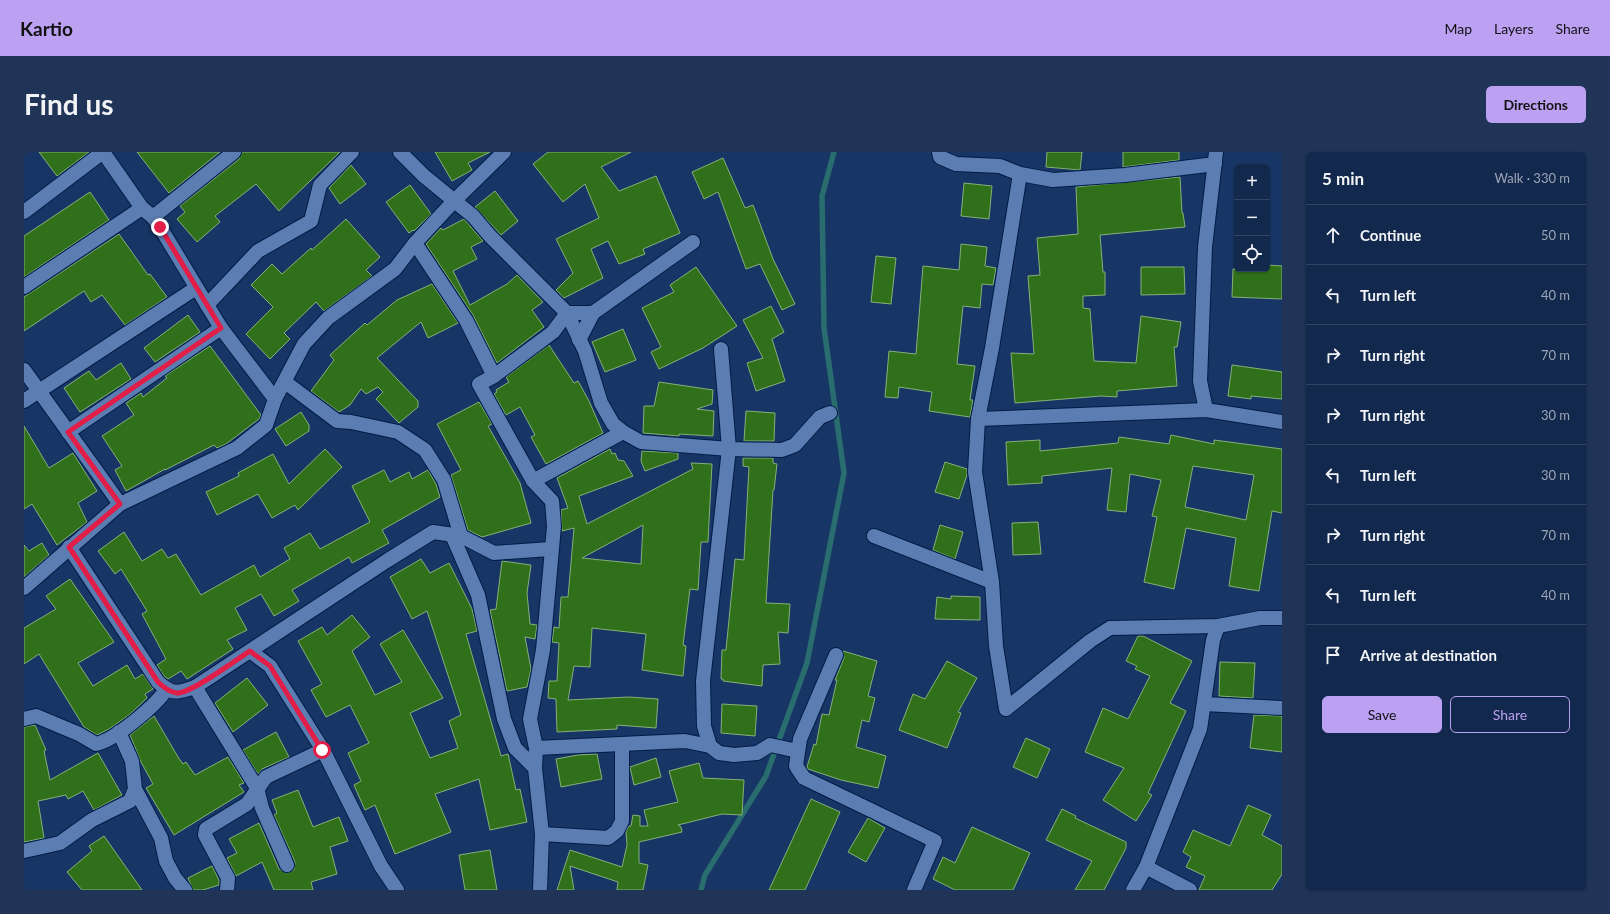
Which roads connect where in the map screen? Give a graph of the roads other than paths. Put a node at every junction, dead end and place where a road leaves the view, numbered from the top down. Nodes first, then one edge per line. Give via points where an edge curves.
1 (103, 152) edge
2 (234, 152) edge
3 (352, 152) edge
4 (400, 152) edge
5 (504, 152) edge
6 (939, 152) edge
7 (1215, 158) edge
8 (1020, 174) junction
9 (454, 201) junction
10 (142, 208) junction
11 (24, 212) edge
12 (153, 218) junction
13 (693, 242) dead end
14 (415, 243) junction
15 (24, 287) edge
16 (196, 288) junction
17 (207, 305) junction
18 (568, 313) junction
19 (593, 313) junction
20 (221, 328) junction
21 (579, 340) junction
22 (721, 349) dead end
23 (24, 370) edge
24 (494, 376) junction
25 (285, 382) junction
26 (39, 391) junction
27 (275, 399) junction
28 (24, 401) edge
29 (1206, 410) junction
30 (830, 413) dead end
31 (978, 419) junction
32 (1282, 422) edge
33 (68, 432) junction
34 (623, 432) junction
35 (729, 449) junction
36 (534, 482) junction
37 (120, 504) junction
38 (457, 536) junction
39 (874, 536) dead end
40 (69, 547) junction
41 (550, 549) junction
42 (992, 582) junction
43 (24, 588) edge
44 (1282, 618) edge
45 (1218, 626) junction
46 (250, 651) junction
47 (836, 655) dead end
48 (195, 687) junction
49 (166, 690) junction
50 (1204, 704) junction
51 (1282, 708) edge
52 (24, 719) edge
53 (704, 726) junction
54 (119, 732) junction
55 (685, 741) junction
56 (622, 744) junction
57 (710, 746) junction
58 (536, 748) junction
59 (322, 750) junction
60 (798, 751) junction
61 (535, 768) junction
62 (257, 788) junction
63 (135, 789) junction
64 (542, 834) junction
65 (24, 851) edge
66 (287, 865) dead end
67 (1146, 867) junction
68 (185, 890) edge
69 (227, 890) edge
70 (397, 890) edge
71 (540, 890) edge
72 (914, 890) edge
73 (1133, 890) edge
74 (1190, 890) edge

1 - 10 street
1 - 11 street
2 - 12 street
3 - 17 street via 320,186 311,221 258,251
4 - 9 street
5 - 9 street
6 - 8 street via 940,156 956,164 1000,166
7 - 8 street via 1125,175 1053,180
7 - 29 street via 1205,247 1200,381
8 - 31 street
9 - 14 street
9 - 18 street via 473,216
10 - 12 street
10 - 15 street
12 - 16 street
13 - 19 street
14 - 24 street via 466,320
14 - 25 street via 395,269 328,318 304,344
16 - 17 street
16 - 26 street
17 - 20 street
18 - 19 street
18 - 21 street
18 - 24 street via 553,332
19 - 21 street
20 - 27 street
20 - 33 street
21 - 34 street via 601,403 613,424
22 - 35 street
23 - 26 street
24 - 36 street via 479,384
25 - 27 street
25 - 38 street via 337,422 351,422 398,432 426,450 444,480
26 - 28 street
26 - 33 street
27 - 37 street via 266,426 237,448
29 - 31 street
29 - 32 street
30 - 35 street via 820,417 795,445 782,450
31 - 42 street via 975,472
33 - 37 street
34 - 35 street via 641,442
34 - 36 street
35 - 53 street via 703,681
36 - 41 street via 552,501 554,526
37 - 40 street
38 - 41 street via 494,553
38 - 46 street via 433,532
38 - 61 street via 478,595 504,719 515,748
39 - 42 street
40 - 43 street
40 - 49 street via 158,682
41 - 58 street via 543,650 530,719
42 - 45 street via 996,646 1006,709 1090,641 1110,628
44 - 45 street via 1260,618
45 - 50 street via 1213,640
46 - 48 street
46 - 59 street via 270,666
47 - 60 street via 800,739
48 - 49 street via 178,693
48 - 62 street
49 - 54 street via 158,701
50 - 51 street
50 - 67 street via 1200,729
52 - 54 street via 36,716 96,744
53 - 55 street
53 - 57 street
54 - 63 street via 132,761
55 - 56 street
55 - 57 street
56 - 58 street
56 - 64 street via 622,821 617,831 608,838
57 - 60 street via 719,753 734,755 757,754 770,745
58 - 61 street
59 - 62 street via 266,777
59 - 70 street
60 - 72 street via 796,766 804,778 935,842
61 - 64 street
62 - 66 street via 262,808
62 - 69 street via 247,804 206,829 205,835 228,878
63 - 65 street via 130,801 92,820 60,843
63 - 68 street via 161,838 166,861 174,878
64 - 71 street
67 - 73 street
67 - 74 street

